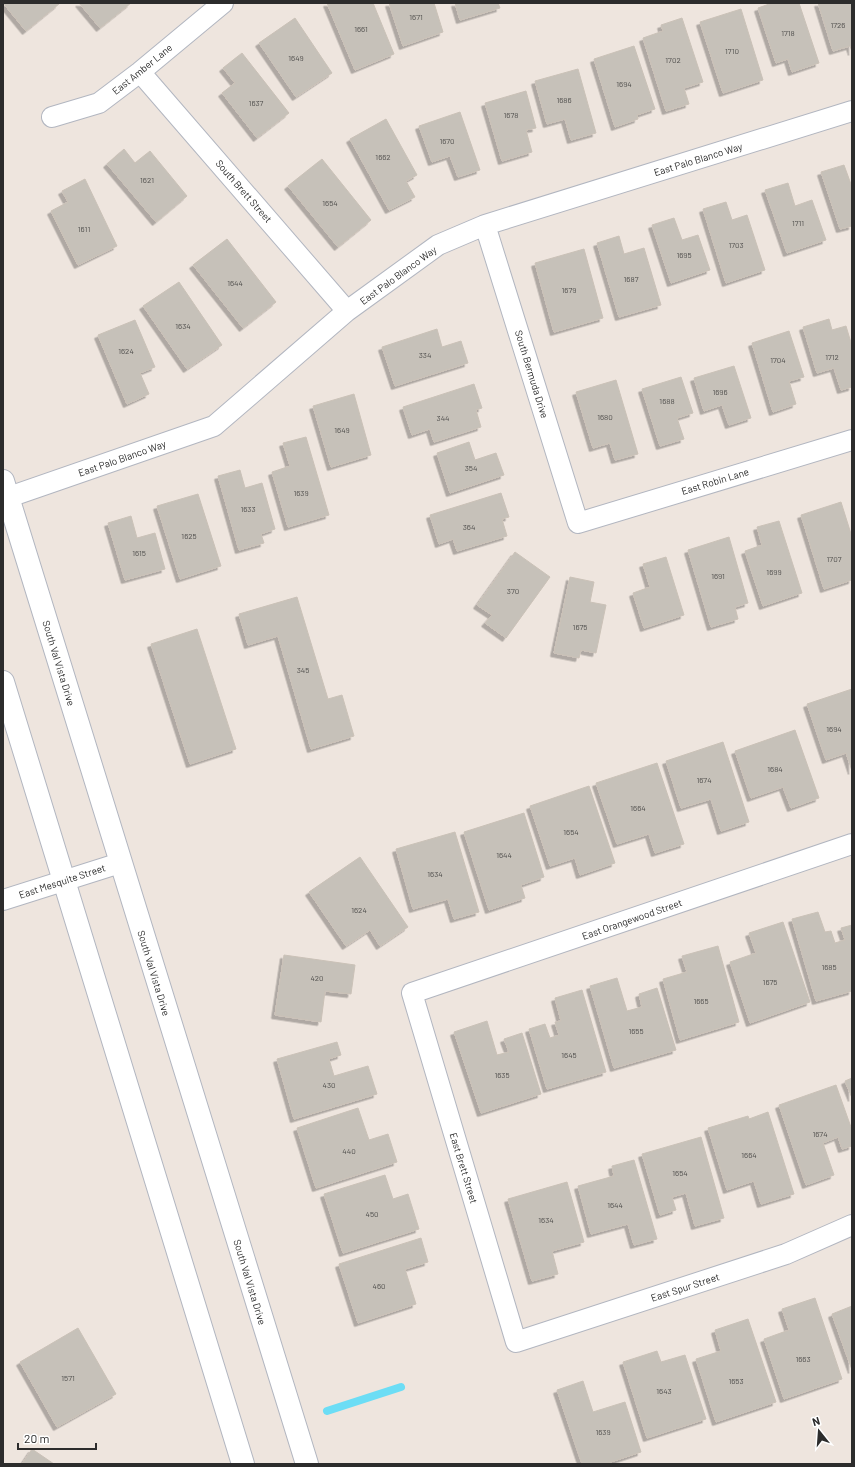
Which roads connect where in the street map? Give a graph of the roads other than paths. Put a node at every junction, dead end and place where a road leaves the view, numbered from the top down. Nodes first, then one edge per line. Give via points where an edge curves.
1 (223, 3) edge
2 (140, 72) junction
3 (852, 111) edge
4 (52, 117) dead end
5 (485, 225) junction
6 (347, 311) junction
7 (852, 440) edge
8 (5, 492) edge
9 (578, 523) joint
10 (3, 682) edge
11 (852, 844) edge
12 (120, 863) junction
13 (64, 880) junction
14 (3, 900) edge
15 (412, 993) joint
16 (852, 1225) edge
17 (516, 1342) joint
18 (243, 1464) edge
19 (307, 1464) edge

1 - 2 street, East Amber Lane
2 - 4 street, East Amber Lane via 99,103
2 - 6 street, South Brett Street
3 - 5 street, East Palo Blanco Way
5 - 6 street, East Palo Blanco Way via 438,245
5 - 9 street, South Bermuda Drive
6 - 8 street, East Palo Blanco Way via 214,426
7 - 9 street, East Robin Lane
8 - 12 main road, South Val Vista Drive
10 - 13 main road
11 - 15 street, East Orangewood Street
12 - 13 street, East Mesquite Street
12 - 19 main road, South Val Vista Drive
13 - 14 street, East Mesquite Street
13 - 18 main road
15 - 17 street, East Brett Street
16 - 17 street, East Spur Street via 786,1254

